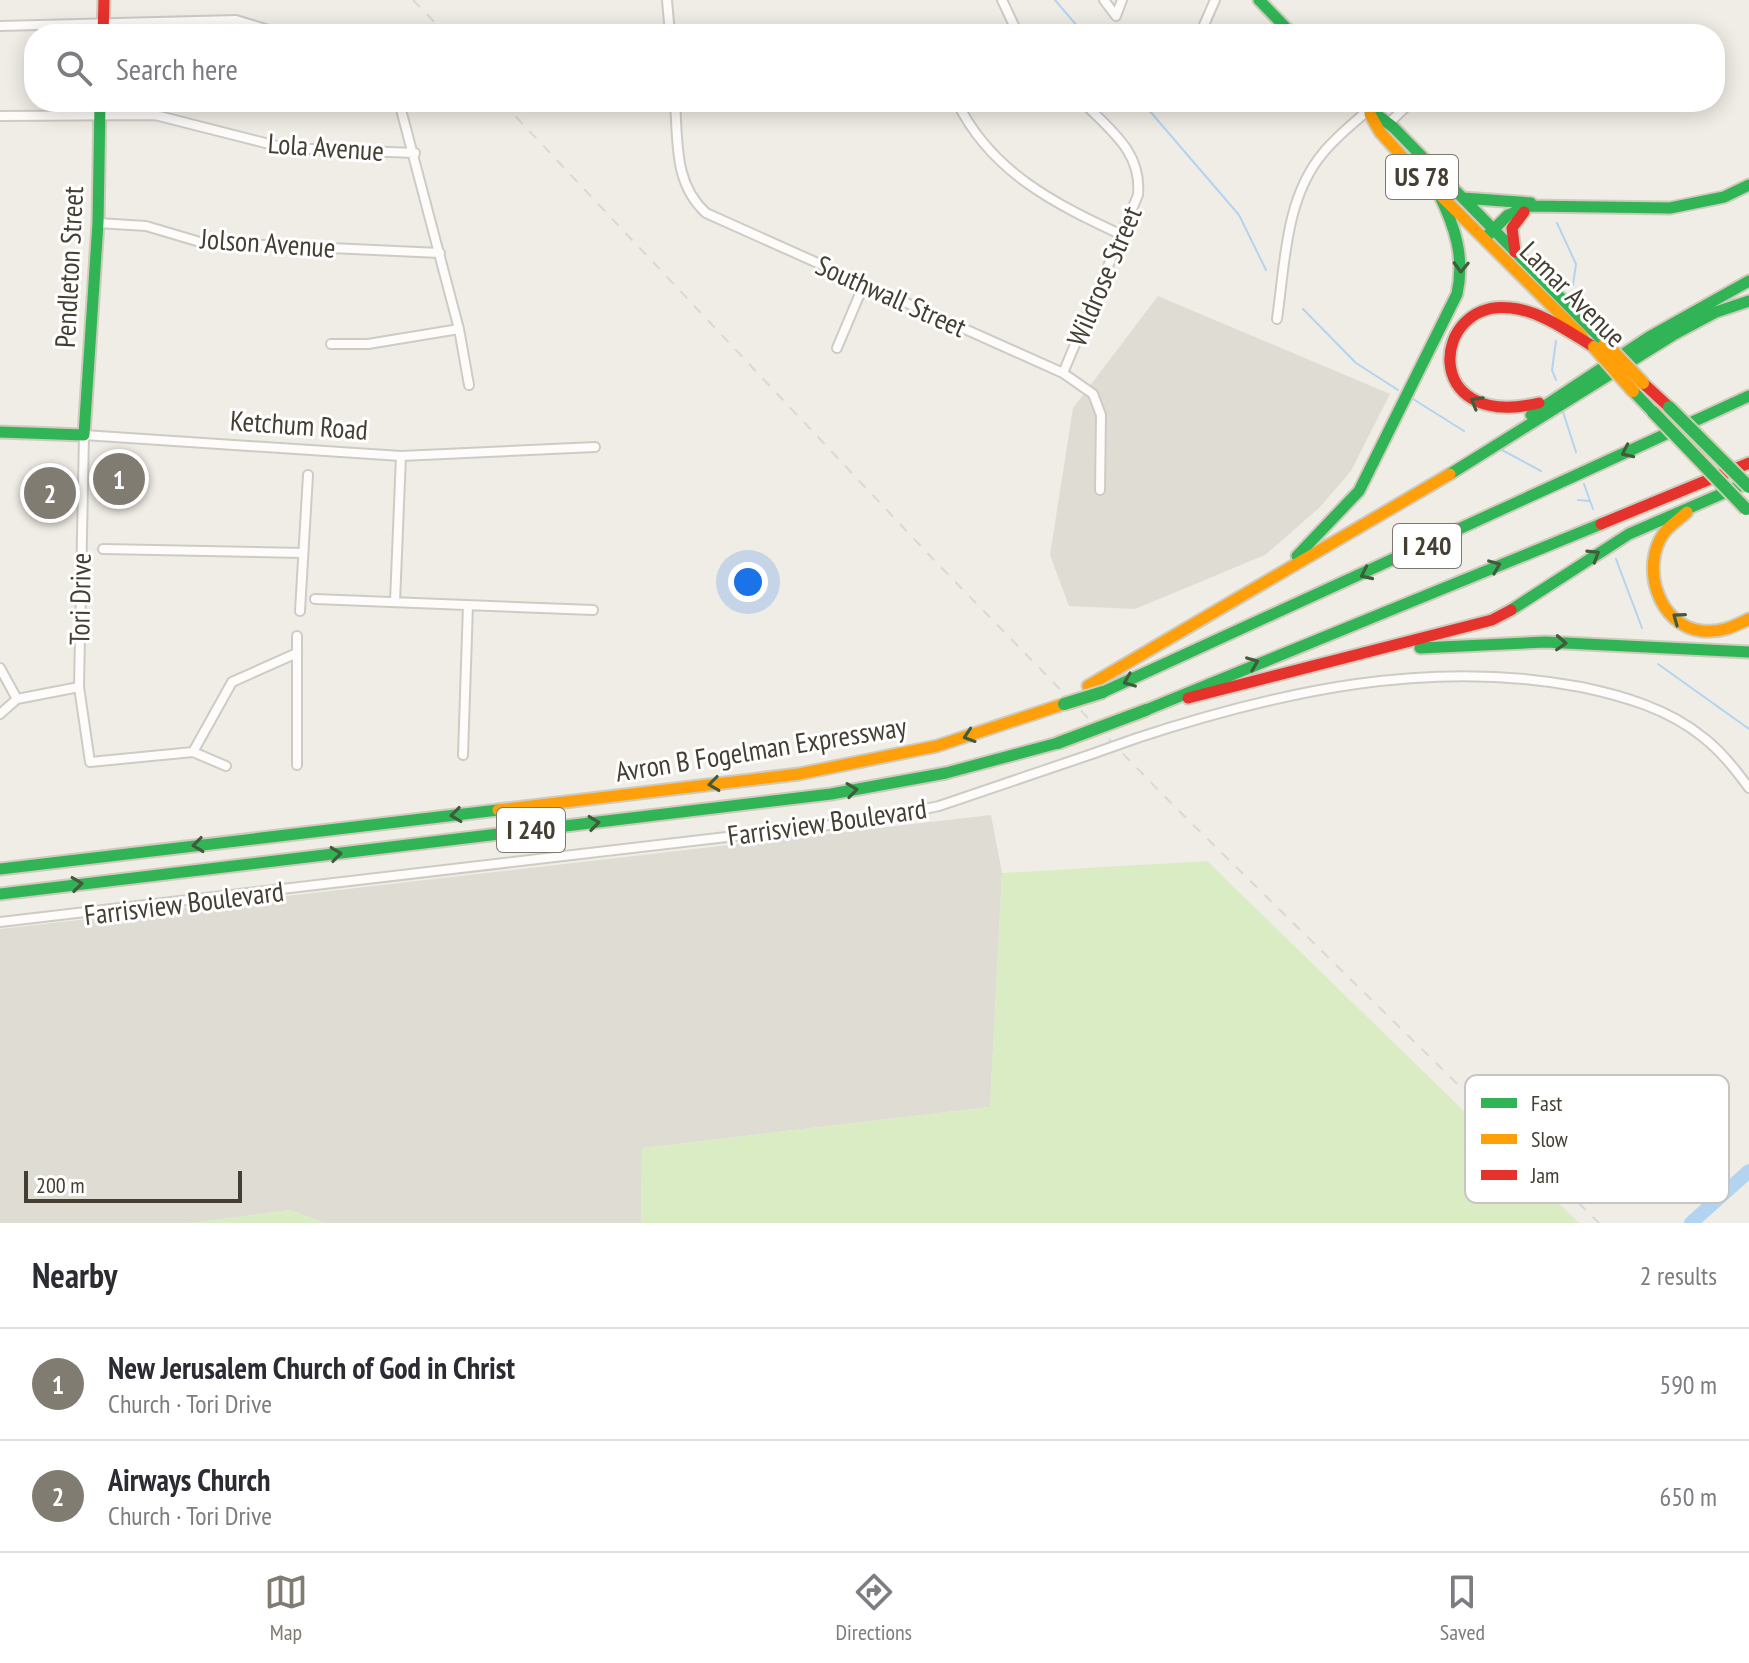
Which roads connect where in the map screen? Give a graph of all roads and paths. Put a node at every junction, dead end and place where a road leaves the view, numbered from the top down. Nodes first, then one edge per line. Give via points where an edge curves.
1 (104, 0) edge
2 (667, 0) edge
3 (1002, 0) edge
4 (1104, 0) edge
5 (1122, 0) edge
6 (1215, 0) edge
7 (1259, 0) edge
8 (103, 24) edge
9 (170, 24) edge
10 (249, 24) edge
11 (669, 24) edge
12 (1012, 24) edge
13 (1204, 24) edge
14 (1282, 24) edge
15 (0, 26) edge
16 (24, 26) edge
17 (50, 112) edge
18 (100, 112) edge
19 (131, 112) edge
20 (402, 112) edge
21 (676, 112) edge
22 (963, 112) edge
23 (1092, 112) edge
24 (1359, 112) edge
25 (1368, 112) edge
26 (1372, 112) edge
27 (1401, 112) edge
28 (0, 116) edge
29 (1388, 124) junction
30 (415, 153) junction
31 (1749, 185) edge
32 (1439, 194) junction
33 (1459, 197) junction
34 (1542, 205) junction
35 (98, 223) junction
36 (1122, 235) junction
37 (1488, 235) junction
38 (440, 253) junction
39 (1516, 255) junction
40 (1749, 281) edge
41 (864, 284) junction
42 (1749, 301) edge
43 (1277, 319) dead end
44 (459, 329) junction
45 (331, 344) dead end
46 (1600, 345) junction
47 (837, 348) dead end
48 (1063, 373) junction
49 (469, 385) dead end
50 (1638, 387) junction
51 (1749, 396) edge
52 (1550, 399) junction
53 (0, 432) edge
54 (84, 435) junction
55 (595, 447) dead end
56 (401, 456) junction
57 (1749, 463) edge
58 (308, 475) dead end
59 (1749, 485) edge
60 (1100, 490) dead end
61 (1712, 498) junction
62 (1748, 511) edge
63 (1336, 541) junction
64 (103, 549) dead end
65 (303, 553) junction
66 (1267, 581) junction
67 (315, 599) dead end
68 (395, 602) junction
69 (468, 605) junction
70 (593, 610) dead end
71 (300, 611) dead end
72 (1749, 619) edge
73 (297, 636) dead end
74 (1749, 652) edge
75 (297, 653) junction
76 (1372, 653) junction
77 (0, 668) edge
78 (79, 687) junction
79 (17, 699) junction
80 (1064, 704) junction
81 (1151, 708) junction
82 (0, 714) edge
83 (193, 752) junction
84 (463, 755) dead end
85 (297, 765) dead end
86 (226, 766) dead end
87 (1749, 788) edge
88 (0, 869) edge
89 (0, 894) edge
90 (0, 922) edge

1 - 8 main road
2 - 11 street
3 - 12 street
4 - 5 street via 1116,16
6 - 13 street
7 - 14 main road
9 - 10 street
15 - 16 street
17 - 28 street, Lola Avenue
18 - 35 main road, Pendleton Street
19 - 30 street, Lola Avenue via 192,122 285,148
20 - 30 street
21 - 41 street, Southwall Street via 682,181 690,199 706,213
22 - 36 street via 1010,170 1038,194
23 - 36 street, Wildrose Street via 1135,158 1140,174 1138,195
24 - 43 street via 1323,152 1299,194
25 - 32 main road, Lamar Avenue / US 78
26 - 29 main road, Lamar Avenue / US 78
27 - 29 street
29 - 33 main road, Lamar Avenue / US 78
30 - 38 street
31 - 34 main road via 1687,207
32 - 37 main road, Lamar Avenue / US 78
32 -> 66 main road via 1461,248 1462,274 1454,302 1359,491 1329,526
33 - 34 main road via 1480,204 1507,200
33 - 37 main road, Lamar Avenue / US 78
34 - 37 main road via 1515,211
34 - 39 main road via 1515,220 1511,234
35 - 38 street, Jolson Avenue via 146,226 200,242
35 - 54 main road, Pendleton Street
36 - 48 street, Wildrose Street
37 - 39 main road, Lamar Avenue / US 78
37 - 46 main road, Lamar Avenue / US 78
38 - 44 street
39 - 46 main road, Lamar Avenue / US 78
40 - 52 main road
41 - 47 street
41 - 48 street, Southwall Street
42 - 63 main road via 1673,335
44 - 45 street via 368,344
44 - 49 street
46 - 50 main road, Lamar Avenue / US 78, bridge
52 -> 46 main road via 1506,411 1482,407 1466,396 1450,368 1453,341 1462,324 1488,309 1514,307
48 - 60 street, Southwall Street via 1093,394 1101,415
50 - 59 main road, Lamar Avenue / US 78, bridge via 1669,407
50 - 62 main road, Lamar Avenue / US 78, bridge via 1653,412
51 -> 80 main road, Avron B Fogelman Expressway / I 240, bridge via 1103,692
52 - 63 main road
53 - 54 main road, Ketchum Road
54 - 56 street, Ketchum Road
54 - 78 street, Tori Drive
55 - 56 street, Ketchum Road
56 - 68 street
81 -> 57 main road, Avron B Fogelman Expressway / I 240
58 - 65 street
59 - 61 main road
72 -> 61 main road via 1725,631 1692,628 1669,613 1654,589 1651,563 1660,537 1683,514
76 -> 61 main road via 1492,620 1628,534
63 - 66 main road
64 - 65 street
65 - 71 street
66 - 80 main road, bridge
67 - 68 street
68 - 69 street
69 - 70 street
69 - 84 street
73 - 75 street
76 -> 74 main road via 1512,642
75 - 83 street via 232,682
75 - 85 street
76 - 81 main road
77 - 79 street
78 - 79 street
78 - 83 street, Tori Drive via 90,762
79 - 82 street
80 -> 88 main road, Avron B Fogelman Expressway / I 240 via 937,746 799,774
89 -> 81 main road, Avron B Fogelman Expressway / I 240, bridge via 918,781 1011,759
83 - 86 street
87 - 90 street, Farrisview Boulevard, bridge via 1705,738 1659,711 1598,691 1495,675 1393,679 1230,709 939,806 872,820

